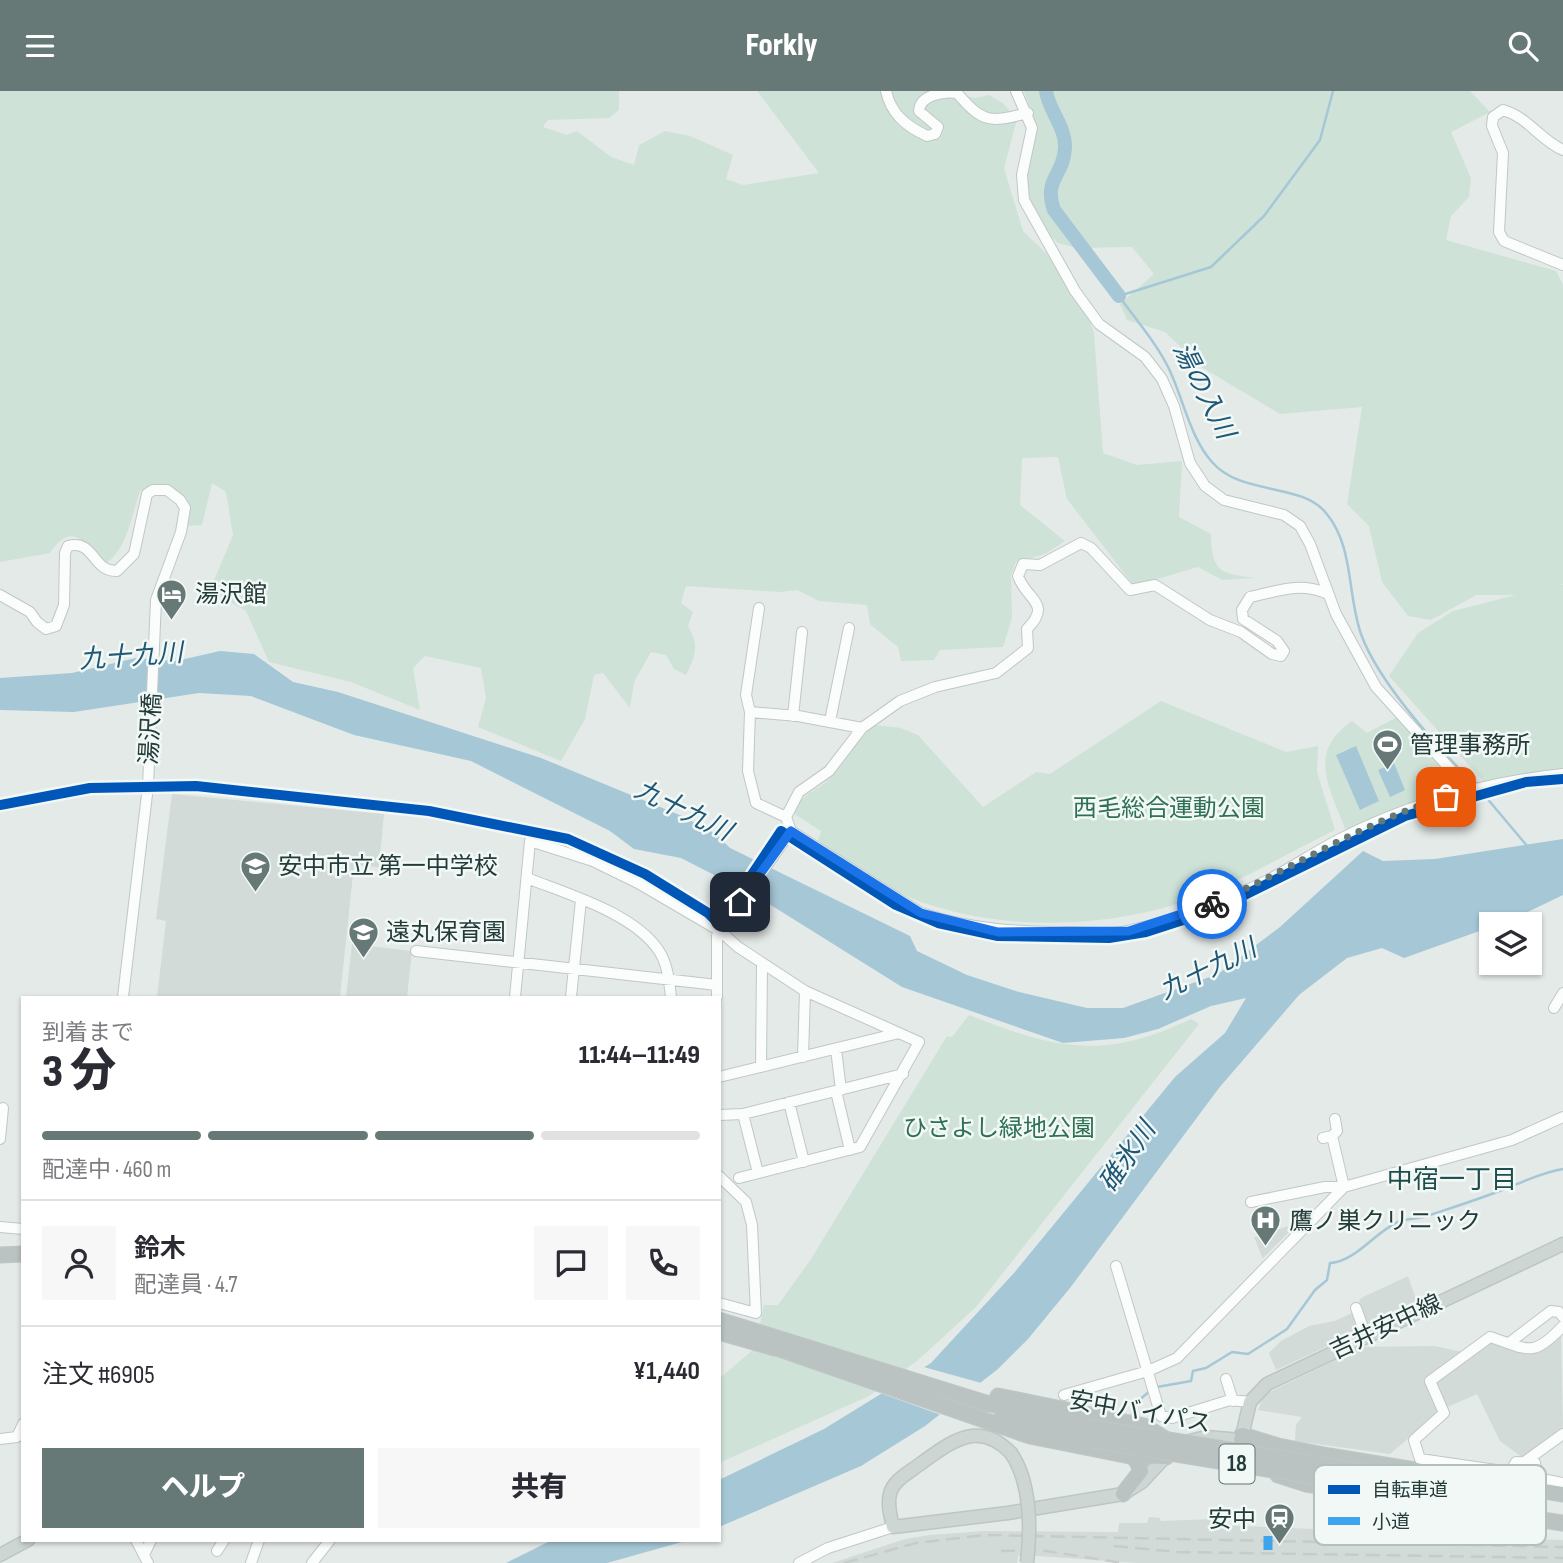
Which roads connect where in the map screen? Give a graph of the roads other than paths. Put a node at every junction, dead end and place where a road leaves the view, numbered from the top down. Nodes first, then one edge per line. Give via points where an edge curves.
1 (886, 91) edge
2 (1016, 91) edge
3 (1028, 113) junction
4 (1563, 151) edge
5 (1563, 265) edge
6 (1326, 593) junction
7 (0, 595) edge
8 (759, 608) dead end
9 (849, 628) dead end
10 (802, 632) dead end
11 (750, 712) junction
12 (793, 716) junction
13 (830, 721) junction
14 (862, 728) junction
15 (1563, 773) edge
16 (1476, 789) junction
17 (786, 817) junction
18 (788, 833) junction
19 (527, 878) junction
20 (581, 899) junction
21 (723, 927) junction
22 (416, 951) dead end
23 (519, 963) junction
24 (762, 964) junction
25 (575, 969) junction
26 (669, 980) junction
27 (716, 985) junction
28 (805, 991) junction
29 (1563, 993) edge
30 (123, 996) edge
31 (515, 996) edge
32 (571, 996) edge
33 (671, 996) edge
34 (716, 996) edge
35 (1553, 1009) dead end
36 (900, 1033) junction
37 (836, 1049) junction
38 (803, 1057) junction
39 (761, 1067) junction
40 (903, 1075) junction
41 (721, 1077) edge
42 (838, 1090) junction
43 (789, 1102) junction
44 (3, 1108) dead end
45 (743, 1114) junction
46 (721, 1115) edge
47 (1563, 1117) edge
48 (1335, 1119) dead end
49 (0, 1139) edge
50 (850, 1150) junction
51 (804, 1161) junction
52 (758, 1173) junction
53 (721, 1178) edge
54 (739, 1178) dead end
55 (1344, 1187) junction
56 (1251, 1202) dead end
57 (0, 1227) edge
58 (21, 1229) edge
59 (1563, 1244) edge
60 (21, 1254) edge
61 (0, 1255) edge
62 (1116, 1266) dead end
63 (721, 1304) edge
64 (1356, 1308) dead end
65 (1563, 1317) edge
66 (721, 1321) edge
67 (1563, 1326) edge
68 (721, 1332) edge
69 (754, 1335) junction
70 (1367, 1336) junction
71 (1509, 1343) junction
72 (1148, 1371) junction
73 (1226, 1379) dead end
74 (1065, 1395) dead end
75 (1233, 1401) junction
76 (1250, 1402) junction
77 (983, 1407) junction
78 (21, 1428) edge
79 (1563, 1434) edge
80 (1241, 1437) junction
81 (0, 1439) edge
82 (1170, 1450) junction
83 (1130, 1456) junction
84 (1329, 1456) junction
85 (1523, 1464) junction
86 (1328, 1465) edge
87 (1384, 1465) edge
88 (1462, 1465) edge
89 (1514, 1465) edge
90 (1535, 1465) edge
91 (1228, 1467) dead end
92 (1314, 1470) edge
93 (1314, 1484) edge
94 (1123, 1493) junction
95 (893, 1527) junction
96 (24, 1542) edge
97 (137, 1542) edge
98 (150, 1542) edge
99 (223, 1542) edge
100 (258, 1542) edge
101 (329, 1542) edge
102 (217, 1551) dead end
103 (0, 1555) edge
104 (146, 1559) edge
105 (251, 1563) edge
106 (312, 1563) edge
107 (799, 1563) edge
108 (1027, 1563) edge

1 - 3 street via 902,121 927,136 935,134 938,127 919,107 936,94 957,93 975,115 985,119
2 - 3 street
3 - 6 street via 1033,135 1021,190 1069,282 1099,324 1144,357 1162,379 1199,480 1224,500 1292,519 1305,533
4 - 5 street via 1509,112 1503,110 1493,117 1503,153 1499,232 1504,241
6 - 14 street via 1293,587 1251,597 1242,610 1243,619 1277,641 1284,651 1282,656 1272,655 1241,632 1210,620 1155,585 1130,590 1081,543 1040,565 1023,564 1018,576 1039,607 1037,619 1027,629 1028,648 1012,664 996,673 934,687 900,701
6 - 16 street via 1376,687
7 - 30 street, 湯沢橋 via 20,604 46,629 56,626 64,605 68,546 80,543 87,547 108,572 123,568 134,554 147,494 167,490 180,500 184,516 156,600 148,784
8 - 11 street via 747,682
9 - 13 street
10 - 12 street
11 - 12 street
11 - 17 street via 748,771 753,799
12 - 13 street
13 - 14 street
14 - 17 street via 829,771 799,792
15 - 16 street
16 - 18 street via 1403,811 1264,882 1129,931 998,932 921,913
17 - 18 street
18 - 21 street
19 - 20 street
19 - 21 street via 530,841 543,843 611,869
19 - 23 street
20 - 25 street
20 - 26 street via 649,938
21 - 24 street
21 - 27 street via 716,943
22 - 23 street
23 - 25 street
23 - 31 street
24 - 28 street
24 - 39 street
25 - 26 street
25 - 32 street
26 - 27 street
26 - 33 street
27 - 34 street
28 - 36 street
28 - 38 street
29 - 35 street
36 - 37 street
36 - 40 street via 919,1042
37 - 38 street
37 - 42 street
38 - 39 street
39 - 41 street
40 - 42 street
40 - 50 street via 860,1147
42 - 43 street
42 - 50 street
43 - 45 street
43 - 51 street
44 - 49 street
45 - 46 street
45 - 52 street
47 - 55 street via 1512,1140
48 - 55 street via 1337,1131 1328,1137
50 - 51 street
51 - 52 street
52 - 54 street
53 - 63 street via 746,1202 752,1225 756,1313
55 - 56 street
55 - 72 street via 1177,1358
57 - 58 street
59 - 70 main road, 吉井安中線
60 - 61 highway
62 - 72 street
64 - 70 street
65 - 71 street via 1559,1311 1551,1311
66 - 69 highway, 18
67 - 71 street via 1537,1349
68 - 69 highway, 18
69 - 77 highway, 18 via 834,1353
69 - 77 highway, 18 via 768,1345
70 - 76 main road, 吉井安中線 via 1273,1380
71 - 88 street via 1490,1337 1430,1381 1444,1413 1414,1440 1420,1459
72 - 74 street
72 - 75 street via 1158,1412 1164,1418
73 - 75 street
75 - 76 street
76 - 80 main road
77 - 82 highway via 1144,1426
77 - 83 highway via 1030,1436
77 - 92 highway, 安中バイパス / 18, bridge via 1088,1433
78 - 81 street via 17,1437
79 - 85 street
80 - 82 main road via 1224,1430 1201,1429 1187,1434
80 - 84 highway
80 - 91 street
80 - 93 highway via 1279,1475
82 - 83 highway
82 - 94 main road via 1142,1482
83 - 94 highway via 1141,1471
84 - 86 highway
84 - 87 highway
85 - 89 street
85 - 90 street
94 - 95 main road
95 - 107 street via 828,1548
95 - 108 main road, bridge via 891,1491 900,1479 950,1443 985,1436 1002,1444 1021,1472
96 - 103 main road
97 - 104 street
98 - 104 street
99 - 102 street
100 - 105 street
101 - 106 street

